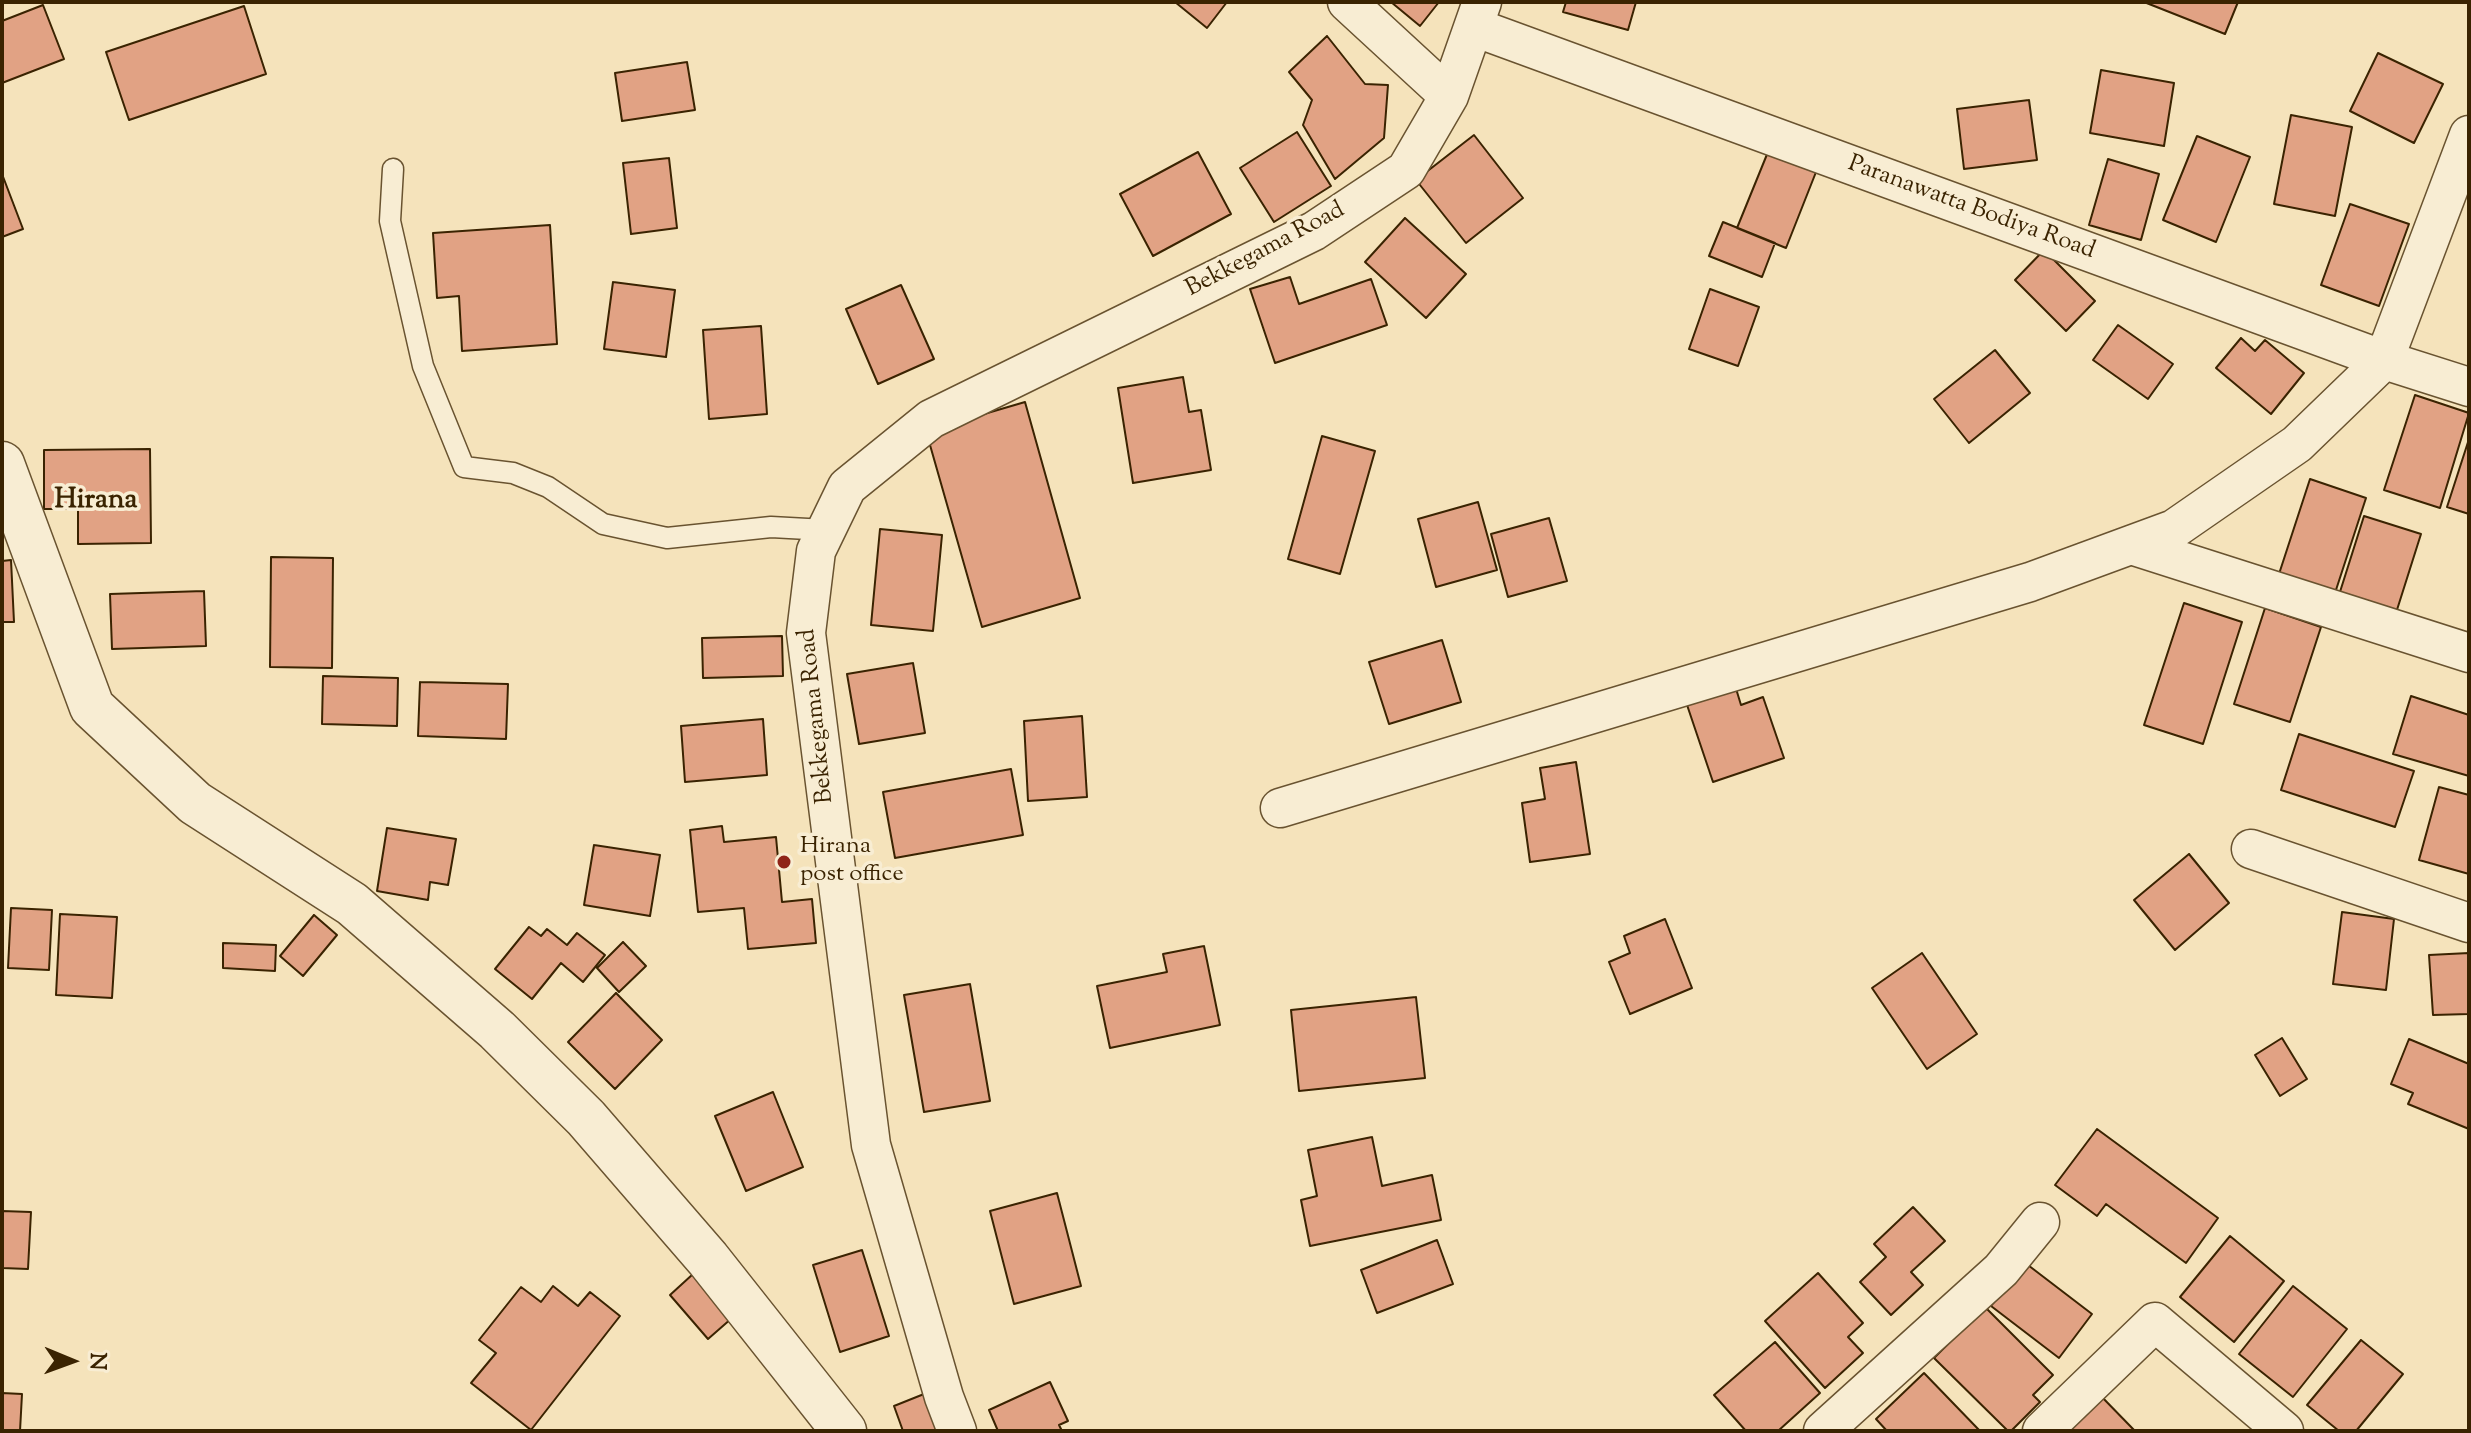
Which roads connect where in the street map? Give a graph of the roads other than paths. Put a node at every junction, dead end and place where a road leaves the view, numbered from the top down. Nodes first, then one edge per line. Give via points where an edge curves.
1 (1347, 2) edge
2 (1478, 14) edge
3 (1449, 96) junction
4 (2469, 135) edge
5 (393, 169) dead end
6 (2384, 360) junction
7 (2469, 387) edge
8 (2, 464) edge
9 (826, 530) junction
10 (2131, 545) junction
11 (2469, 653) edge
12 (1280, 808) dead end
13 (2251, 849) dead end
14 (2469, 923) edge
15 (2040, 1222) dead end
16 (844, 1431) edge
17 (957, 1431) edge
18 (1823, 1431) edge
19 (2042, 1431) edge
20 (2284, 1431) edge

1 - 3 street
2 - 3 street, Bekkegama Road
2 - 6 street, Paranawatta Bodiya Road
3 - 9 street, Bekkegama Road via 1406,170 1314,231 931,419 847,487
4 - 6 street
5 - 9 lane via 390,221 423,366 464,467 513,473 548,487 603,524 667,538 771,527
6 - 7 street, Paranawatta Bodiya Road
6 - 10 street via 2297,444 2174,529
8 - 16 street via 92,707 195,803 352,904 497,1030 586,1118
9 - 17 street, Bekkegama Road via 816,551 806,633 871,1145
10 - 11 street
10 - 12 street via 2030,582
13 - 14 street
15 - 18 street via 2001,1270
19 - 20 street via 2155,1322

